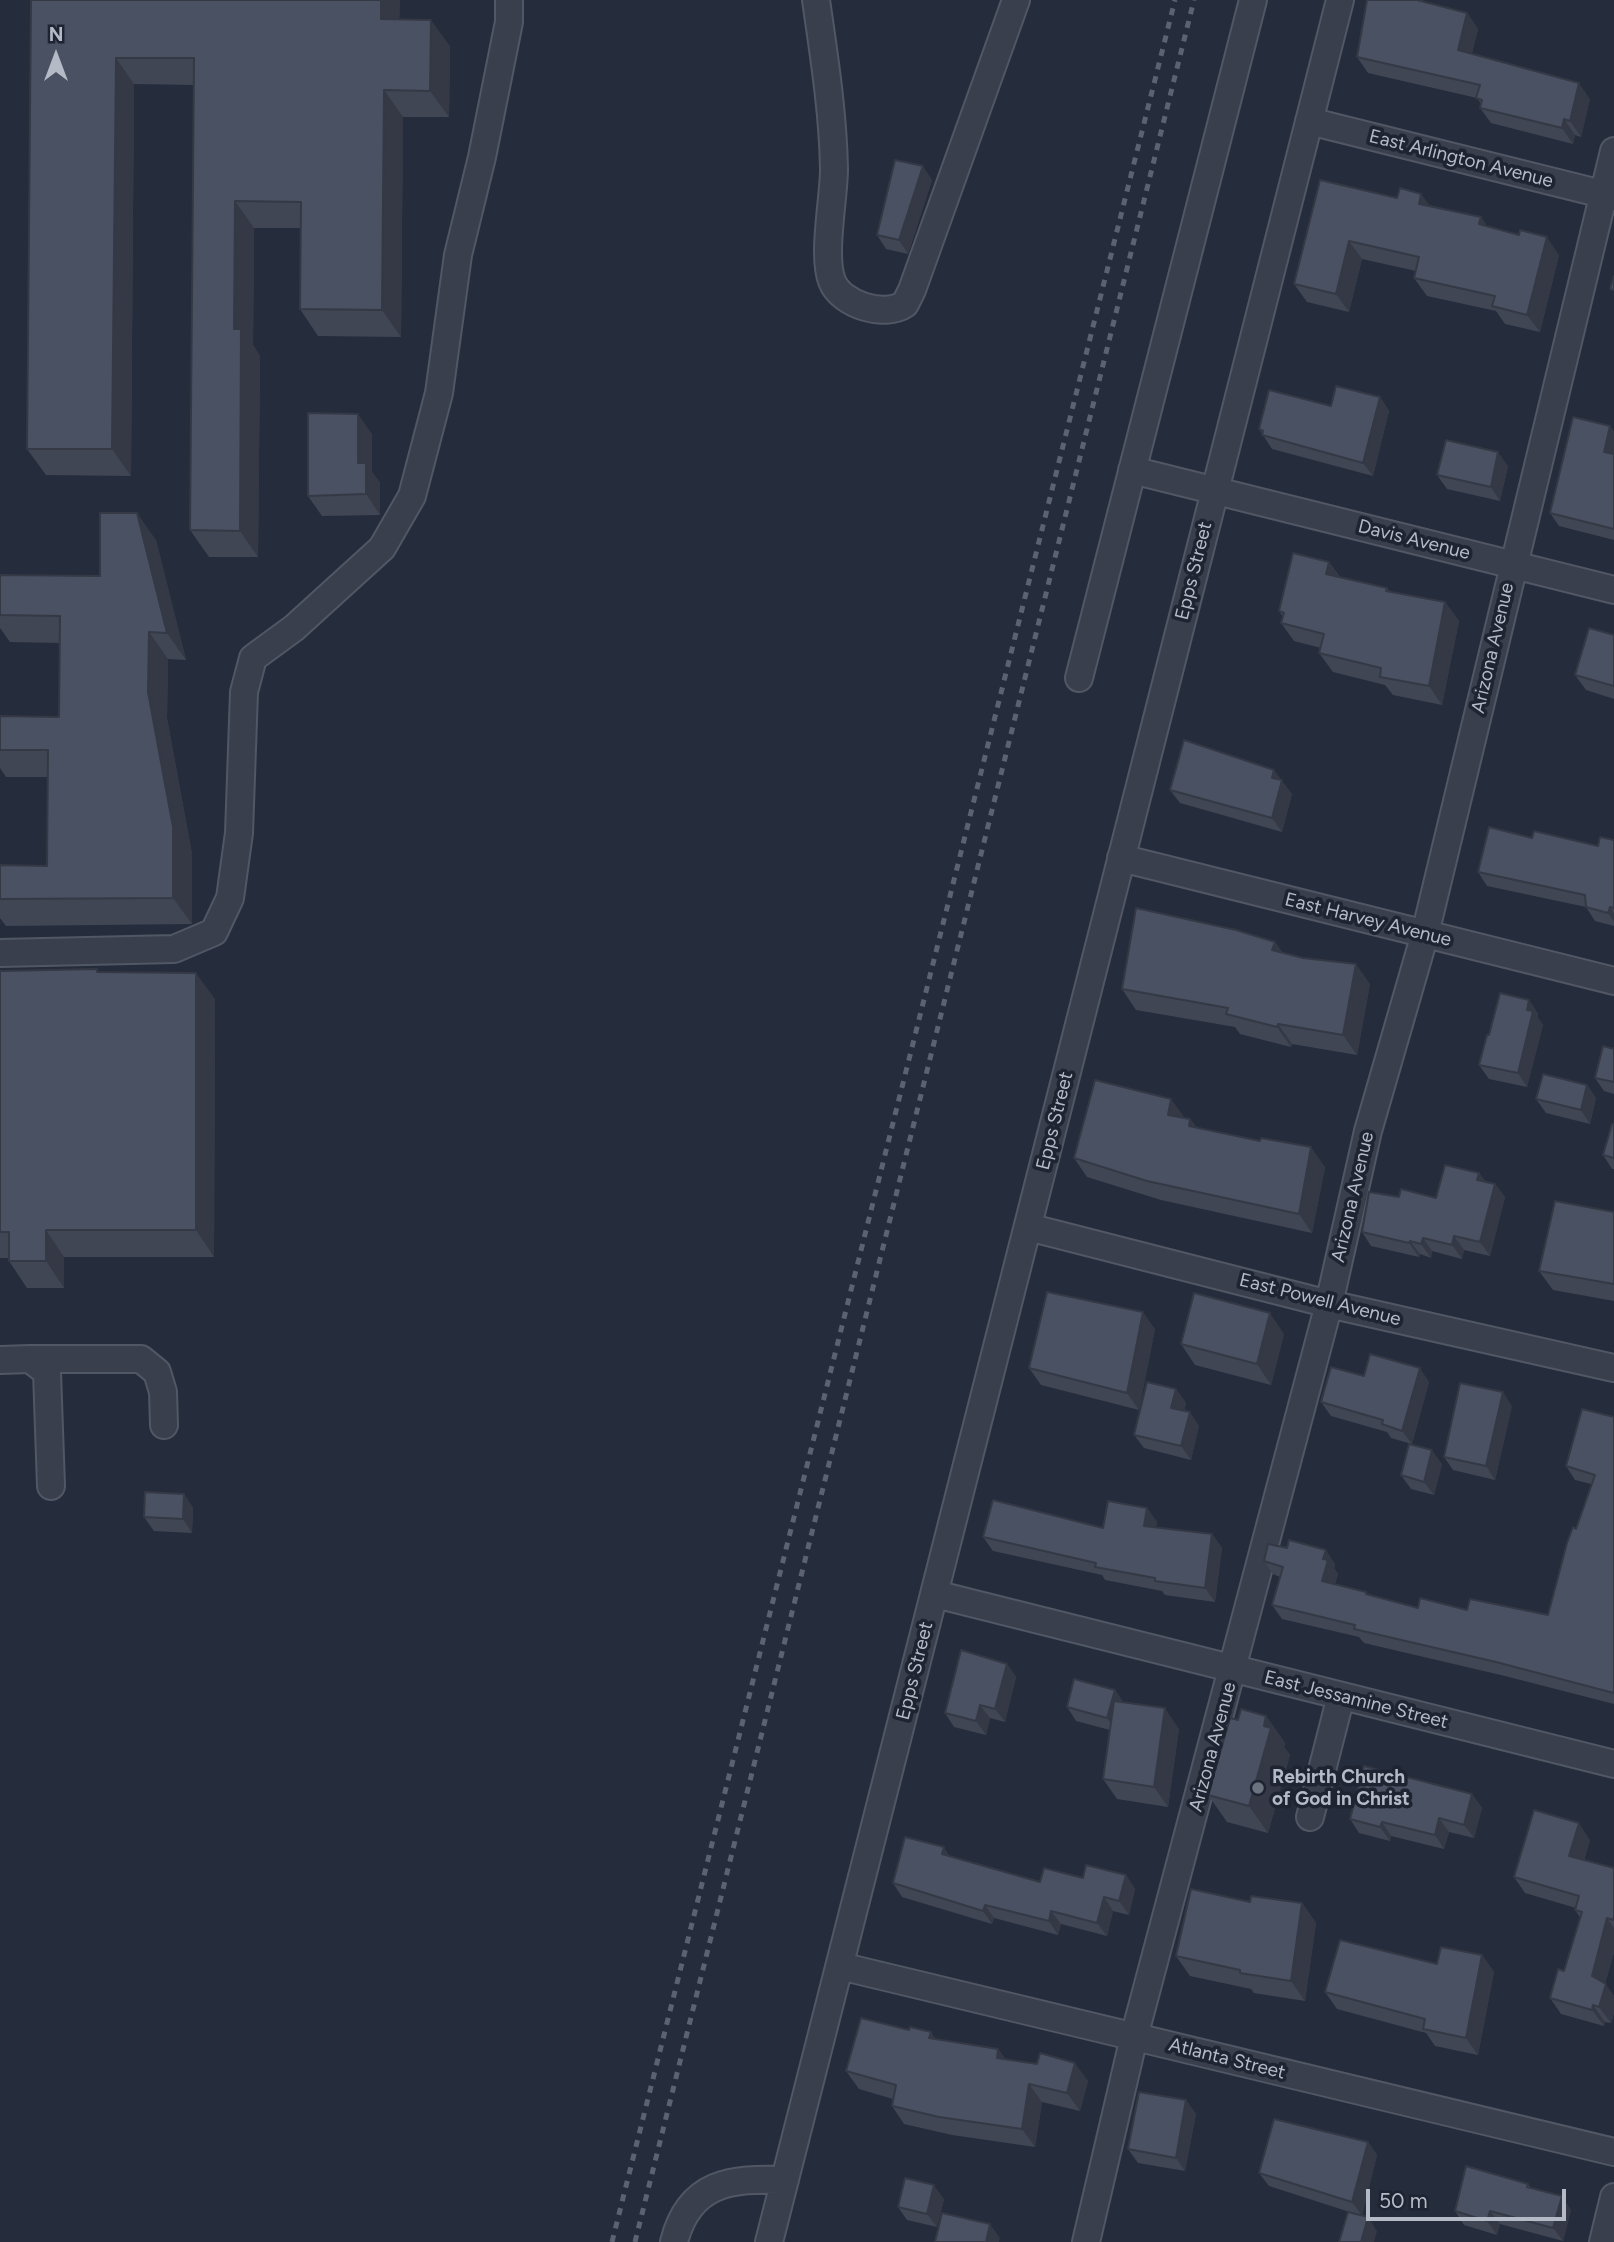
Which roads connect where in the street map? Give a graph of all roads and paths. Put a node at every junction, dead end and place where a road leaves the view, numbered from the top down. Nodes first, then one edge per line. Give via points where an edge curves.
1 (509, 0) edge
2 (816, 0) edge
3 (1016, 0) edge
4 (1252, 0) edge
5 (1340, 0) edge
6 (1309, 121) junction
7 (1614, 151) edge
8 (1609, 196) edge
9 (1132, 470) junction
10 (1215, 490) junction
11 (1513, 565) junction
12 (1614, 590) edge
13 (1079, 678) dead end
14 (1121, 858) junction
15 (1425, 934) junction
16 (0, 953) edge
17 (1614, 981) edge
18 (1028, 1227) junction
19 (1329, 1304) junction
20 (30, 1359) junction
21 (0, 1360) edge
22 (1614, 1368) edge
23 (164, 1425) dead end
24 (51, 1486) dead end
25 (935, 1594) junction
26 (1234, 1669) junction
27 (1341, 1696) junction
28 (1614, 1764) edge
29 (1310, 1817) dead end
30 (841, 1966) junction
31 (1134, 2037) junction
32 (1614, 2152) edge
33 (785, 2180) junction
34 (1614, 2197) edge
35 (674, 2242) edge
36 (769, 2242) edge
37 (1086, 2242) edge
38 (1603, 2242) edge

1 - 16 street via 509,22 458,255 439,393 412,496 382,548 294,628 253,658 244,692 239,833 230,898 214,932 174,949
2 - 3 street via 831,108 831,281 853,301 887,311 905,304 912,290
4 - 9 street
5 - 6 street, Epps Street
6 - 8 street, East Arlington Avenue
6 - 10 street, Epps Street
7 - 8 street, Arizona Avenue
8 - 11 street, Arizona Avenue
9 - 10 street, Davis Avenue
9 - 13 street
10 - 11 street, Davis Avenue
10 - 14 street, Epps Street
11 - 12 street, Davis Avenue
11 - 15 street, Arizona Avenue
14 - 15 street, East Harvey Avenue
14 - 18 street, Epps Street
15 - 17 street, East Harvey Avenue
15 - 19 street, Arizona Avenue via 1368,1131
18 - 19 street, East Powell Avenue
18 - 25 street, Epps Street
19 - 22 street, East Powell Avenue
19 - 26 street, Arizona Avenue
20 - 21 street
20 - 23 street via 141,1359 157,1372
20 - 24 street via 47,1372
25 - 26 street, East Jessamine Street
25 - 30 street, Epps Street
26 - 27 street, East Jessamine Street
26 - 31 street, Arizona Avenue
27 - 28 street, East Jessamine Street
27 - 29 street
30 - 31 street, Atlanta Street
30 - 33 street, Epps Street
31 - 32 street, Atlanta Street
31 - 37 street, Arizona Avenue
33 - 35 street via 724,2183 701,2195 688,2207
33 - 36 street, Epps Street
34 - 38 street

